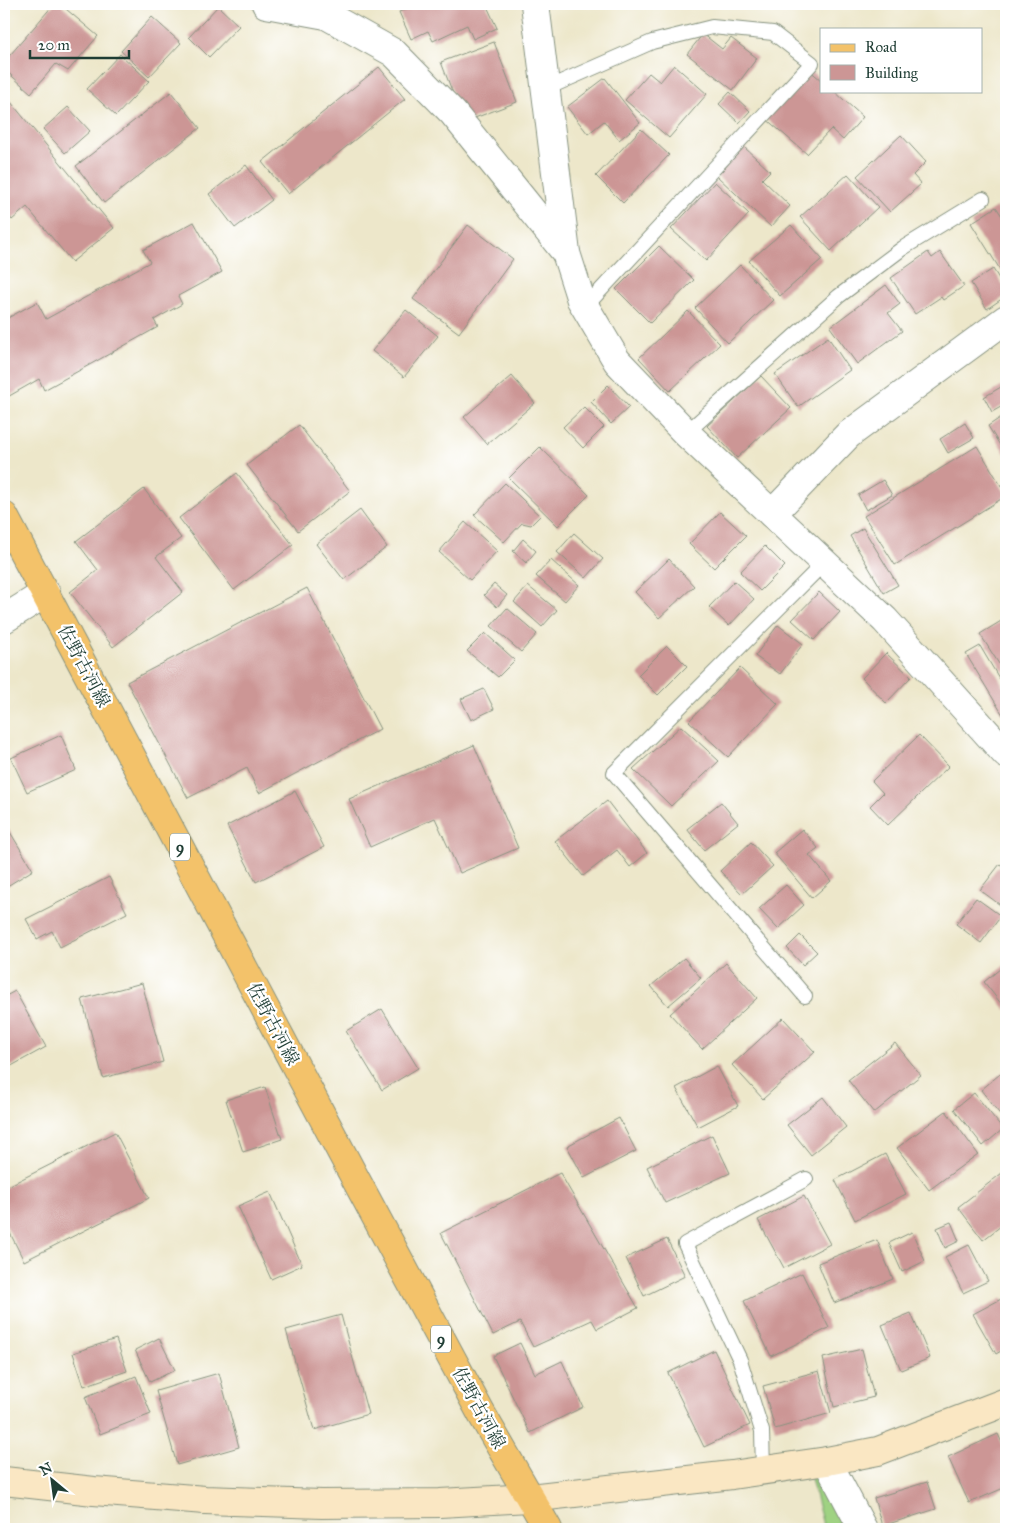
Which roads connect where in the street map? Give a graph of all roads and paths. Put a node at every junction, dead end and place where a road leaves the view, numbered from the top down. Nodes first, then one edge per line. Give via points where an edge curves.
1 (266, 4) edge
2 (535, 4) edge
3 (545, 89) junction
4 (982, 199) dead end
5 (566, 253) junction
6 (585, 307) junction
7 (1006, 319) edge
8 (686, 433) junction
9 (772, 514) junction
10 (4, 516) edge
11 (824, 563) junction
12 (46, 593) junction
13 (4, 619) edge
14 (1006, 754) edge
15 (805, 996) dead end
16 (806, 1179) dead end
17 (1006, 1402) edge
18 (827, 1461) junction
19 (763, 1471) junction
20 (4, 1481) edge
21 (530, 1498) junction
22 (548, 1529) edge
23 (863, 1529) edge

1 - 5 street via 326,15 394,53 453,113
2 - 3 street
3 - 5 street
3 - 6 lane via 652,42 712,27 773,33 812,63
4 - 8 lane via 903,248 839,296
5 - 6 street
6 - 8 street via 617,361
7 - 9 street via 848,435
8 - 9 street
9 - 11 street
10 - 12 main road, 佐野古河線 / 9
11 - 14 street via 884,620
11 - 15 lane via 614,773
12 - 13 street
12 - 21 main road, 佐野古河線 / 9 via 355,1178
16 - 19 lane via 685,1244 740,1360 762,1432
17 - 18 street via 878,1450
18 - 19 street
18 - 23 street
19 - 21 street
20 - 21 street via 205,1500 322,1504
21 - 22 main road, 佐野古河線 / 9

